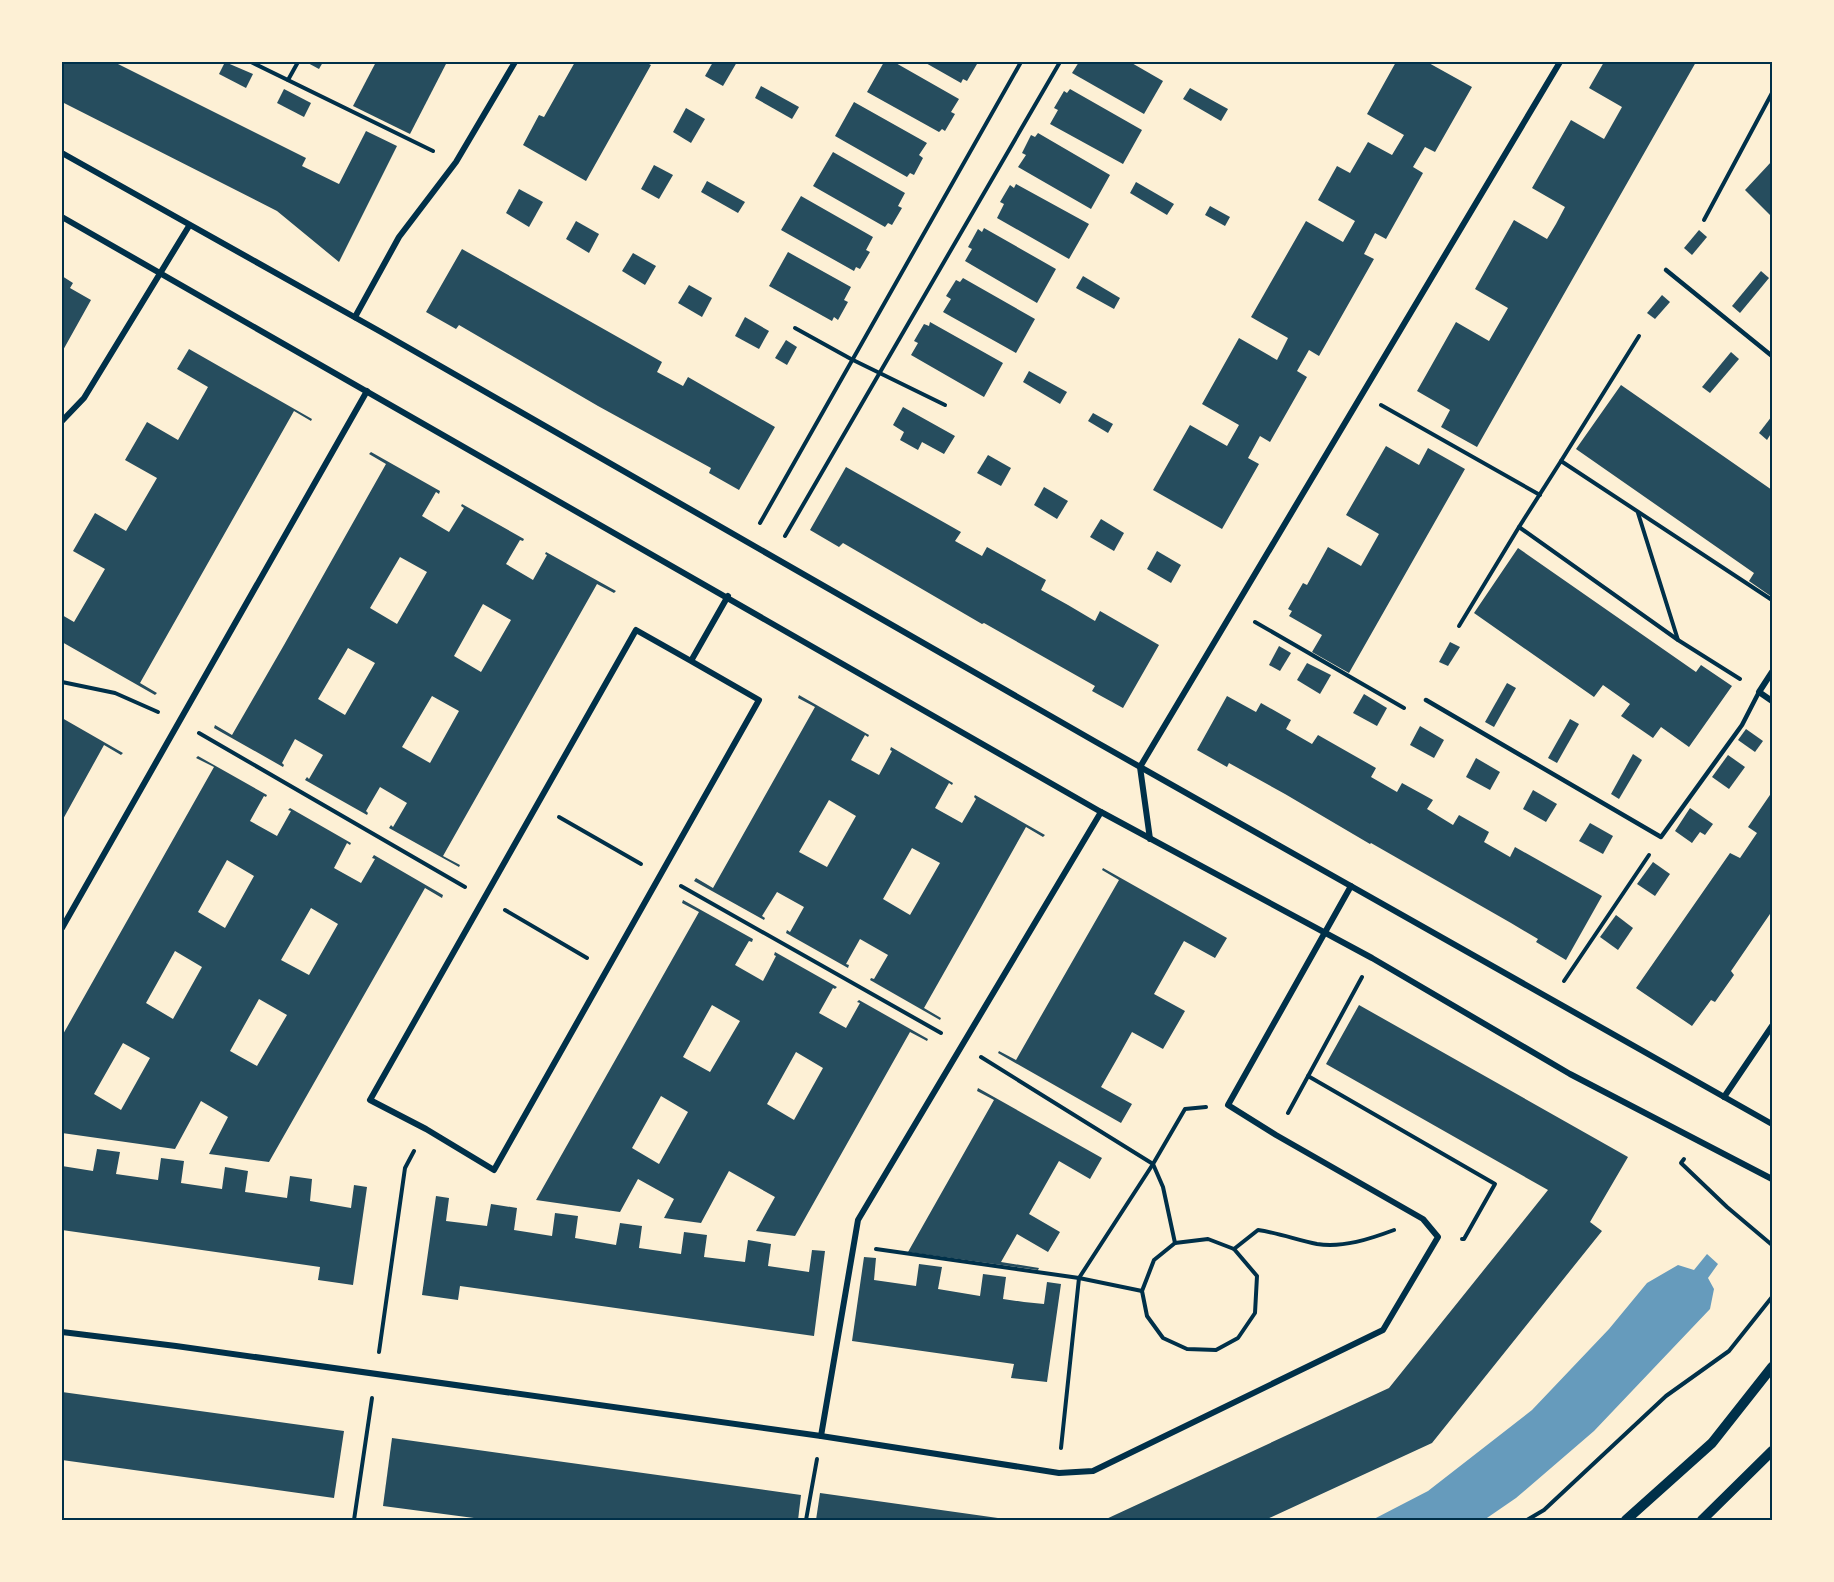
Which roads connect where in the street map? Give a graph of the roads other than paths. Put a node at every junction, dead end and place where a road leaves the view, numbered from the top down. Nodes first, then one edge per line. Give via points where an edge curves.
1 (514, 62) edge
2 (1560, 62) edge
3 (62, 153) edge
4 (62, 217) edge
5 (189, 226) junction
6 (1666, 270) dead end
7 (159, 272) junction
8 (356, 317) junction
9 (1773, 356) edge
10 (367, 391) junction
11 (62, 421) edge
12 (728, 596) junction
13 (691, 661) junction
14 (1773, 672) edge
15 (1759, 692) junction
16 (1426, 700) road end
17 (1773, 701) edge
18 (1140, 766) junction
19 (1101, 812) junction
20 (1150, 839) junction
21 (1351, 886) junction
22 (62, 928) edge
23 (1325, 931) junction
24 (1773, 1026) edge
25 (1724, 1097) junction
26 (1773, 1124) edge
27 (1773, 1179) edge
28 (62, 1332) edge
29 (1773, 1367) edge
30 (821, 1436) junction
31 (1773, 1451) edge
32 (1626, 1521) edge
33 (1702, 1521) edge

1 - 8 street via 456,162 399,237
2 - 18 street
3 - 5 street
4 - 7 street
5 - 7 street
5 - 8 street
6 - 9 lane
7 - 10 street
7 - 11 street via 84,398
8 - 18 street
10 - 12 street
10 - 22 street
12 - 13 street
12 - 19 street
13 - 13 street via 636,630 370,1100 494,1170 759,700
14 - 15 street
15 - 16 lane via 1742,725 1661,837
15 - 17 street
18 - 20 street
18 - 21 street
19 - 20 street
19 - 30 street via 858,1220
20 - 23 street
21 - 23 street
21 - 25 street
23 - 27 street via 1570,1074
23 - 30 street via 1228,1105 1423,1219 1438,1237 1383,1330 1093,1471 1059,1473
24 - 25 street
25 - 26 street
28 - 30 street
29 - 32 street via 1712,1443
31 - 33 street

